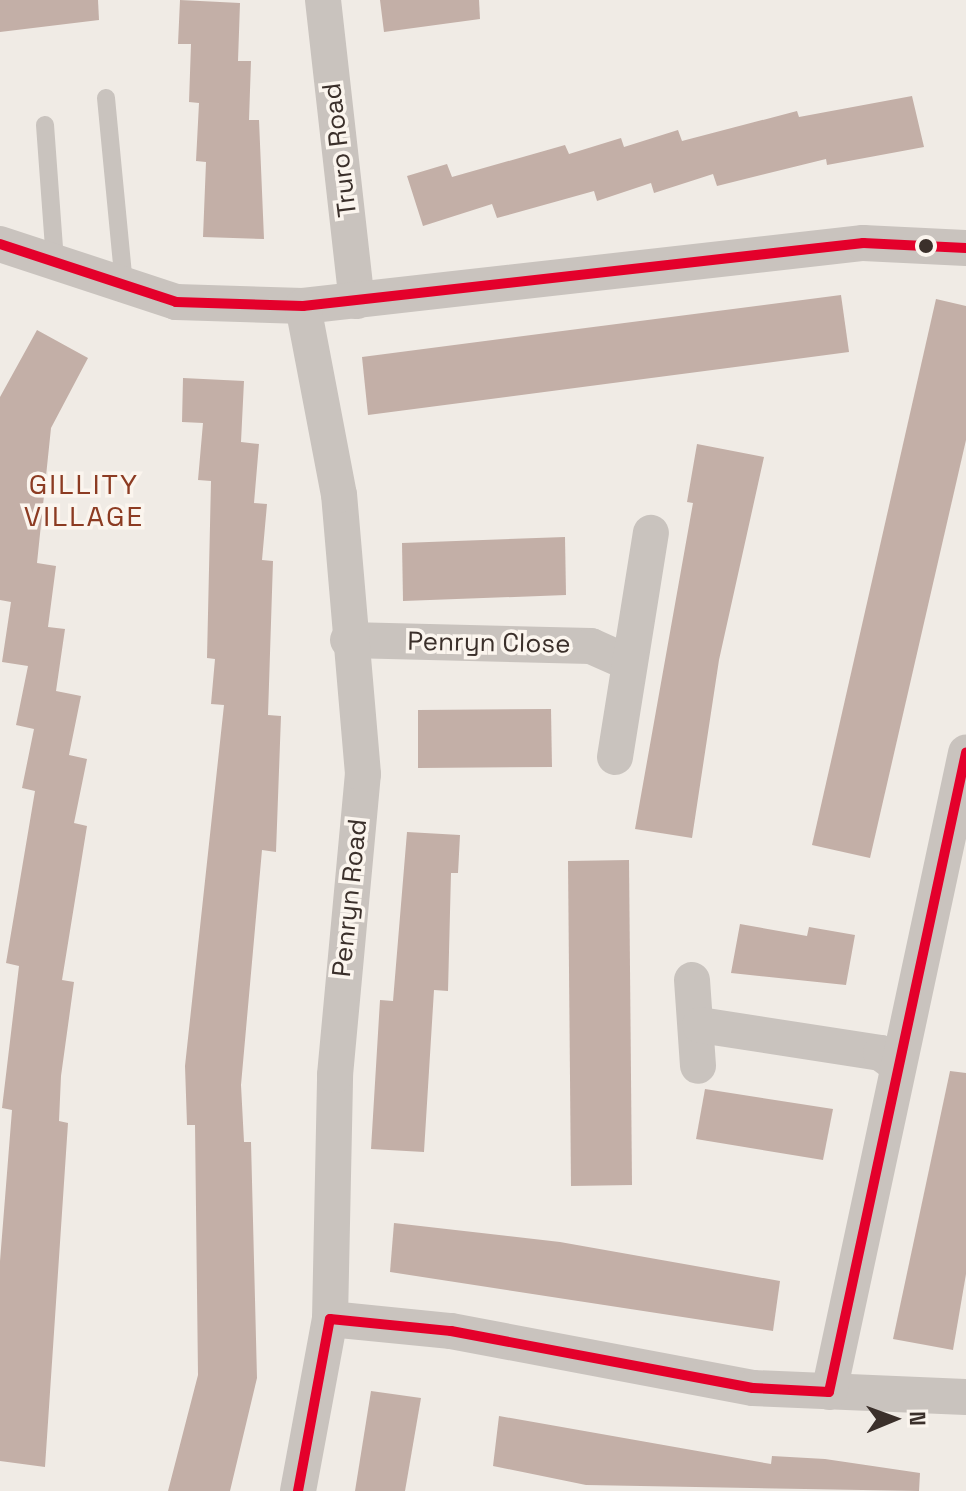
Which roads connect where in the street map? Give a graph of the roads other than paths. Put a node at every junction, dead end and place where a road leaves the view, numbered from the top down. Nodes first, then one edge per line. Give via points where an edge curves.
1 (323, 0) edge
2 (106, 98) dead end
3 (45, 125) dead end
4 (0, 244) edge
5 (966, 248) edge
6 (55, 262) junction
7 (124, 285) junction
8 (357, 301) junction
9 (303, 306) junction
10 (651, 533) dead end
11 (348, 640) junction
12 (627, 662) junction
13 (966, 753) edge
14 (615, 757) dead end
15 (962, 789) edge
16 (692, 980) dead end
17 (700, 1025) junction
18 (897, 1065) junction
19 (698, 1066) dead end
20 (330, 1319) junction
21 (829, 1392) junction
22 (966, 1397) edge
23 (298, 1491) edge

1 - 8 street, Truro Road
2 - 7 lane
3 - 6 lane
4 - 6 street
5 - 8 street via 863,243
6 - 7 street
7 - 9 street via 176,302
8 - 9 street
9 - 11 street, Penryn Road via 339,495
10 - 12 street
11 - 12 street, Penryn Close via 591,646
11 - 20 street, Penryn Road via 363,774 336,1060
12 - 14 street
13 - 15 street
15 - 18 street
16 - 17 street
17 - 18 street via 881,1053
17 - 19 street
18 - 21 street
20 - 21 street via 451,1331 753,1388
20 - 23 street, Penryn Road
21 - 22 street

